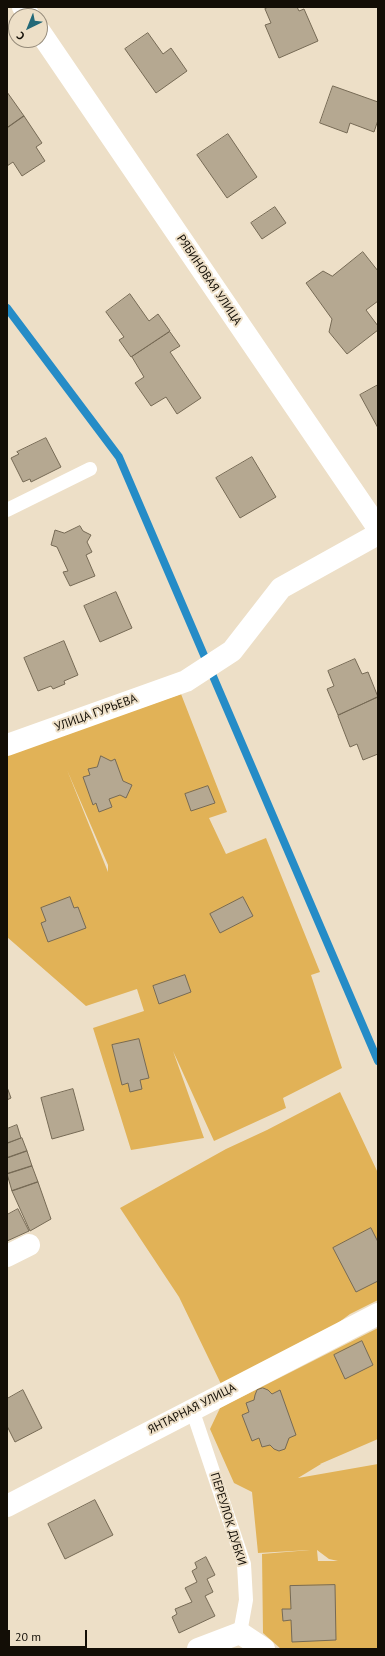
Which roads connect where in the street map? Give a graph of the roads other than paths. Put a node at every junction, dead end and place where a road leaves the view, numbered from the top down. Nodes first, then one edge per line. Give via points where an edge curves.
1 (48, 44) edge
2 (90, 469) dead end
3 (7, 510) edge
4 (378, 528) edge
5 (378, 534) edge
6 (7, 745) edge
7 (29, 1245) dead end
8 (7, 1256) edge
9 (378, 1314) edge
10 (192, 1409) junction
11 (7, 1506) edge
12 (240, 1632) junction
13 (198, 1649) edge
14 (264, 1649) edge

1 - 4 street, РЯБИНОВАЯ УЛИЦА
2 - 3 lane
5 - 6 street, УЛИЦА ГУРЬЕВА via 281,588 232,650 186,681
7 - 8 street
9 - 10 street, ЯНТАРНАЯ УЛИЦА
10 - 11 street, ЯНТАРНАЯ УЛИЦА
10 - 12 lane, ПЕРЕУЛОК ДУБКИ via 244,1564 246,1600
12 - 13 street
12 - 14 street

